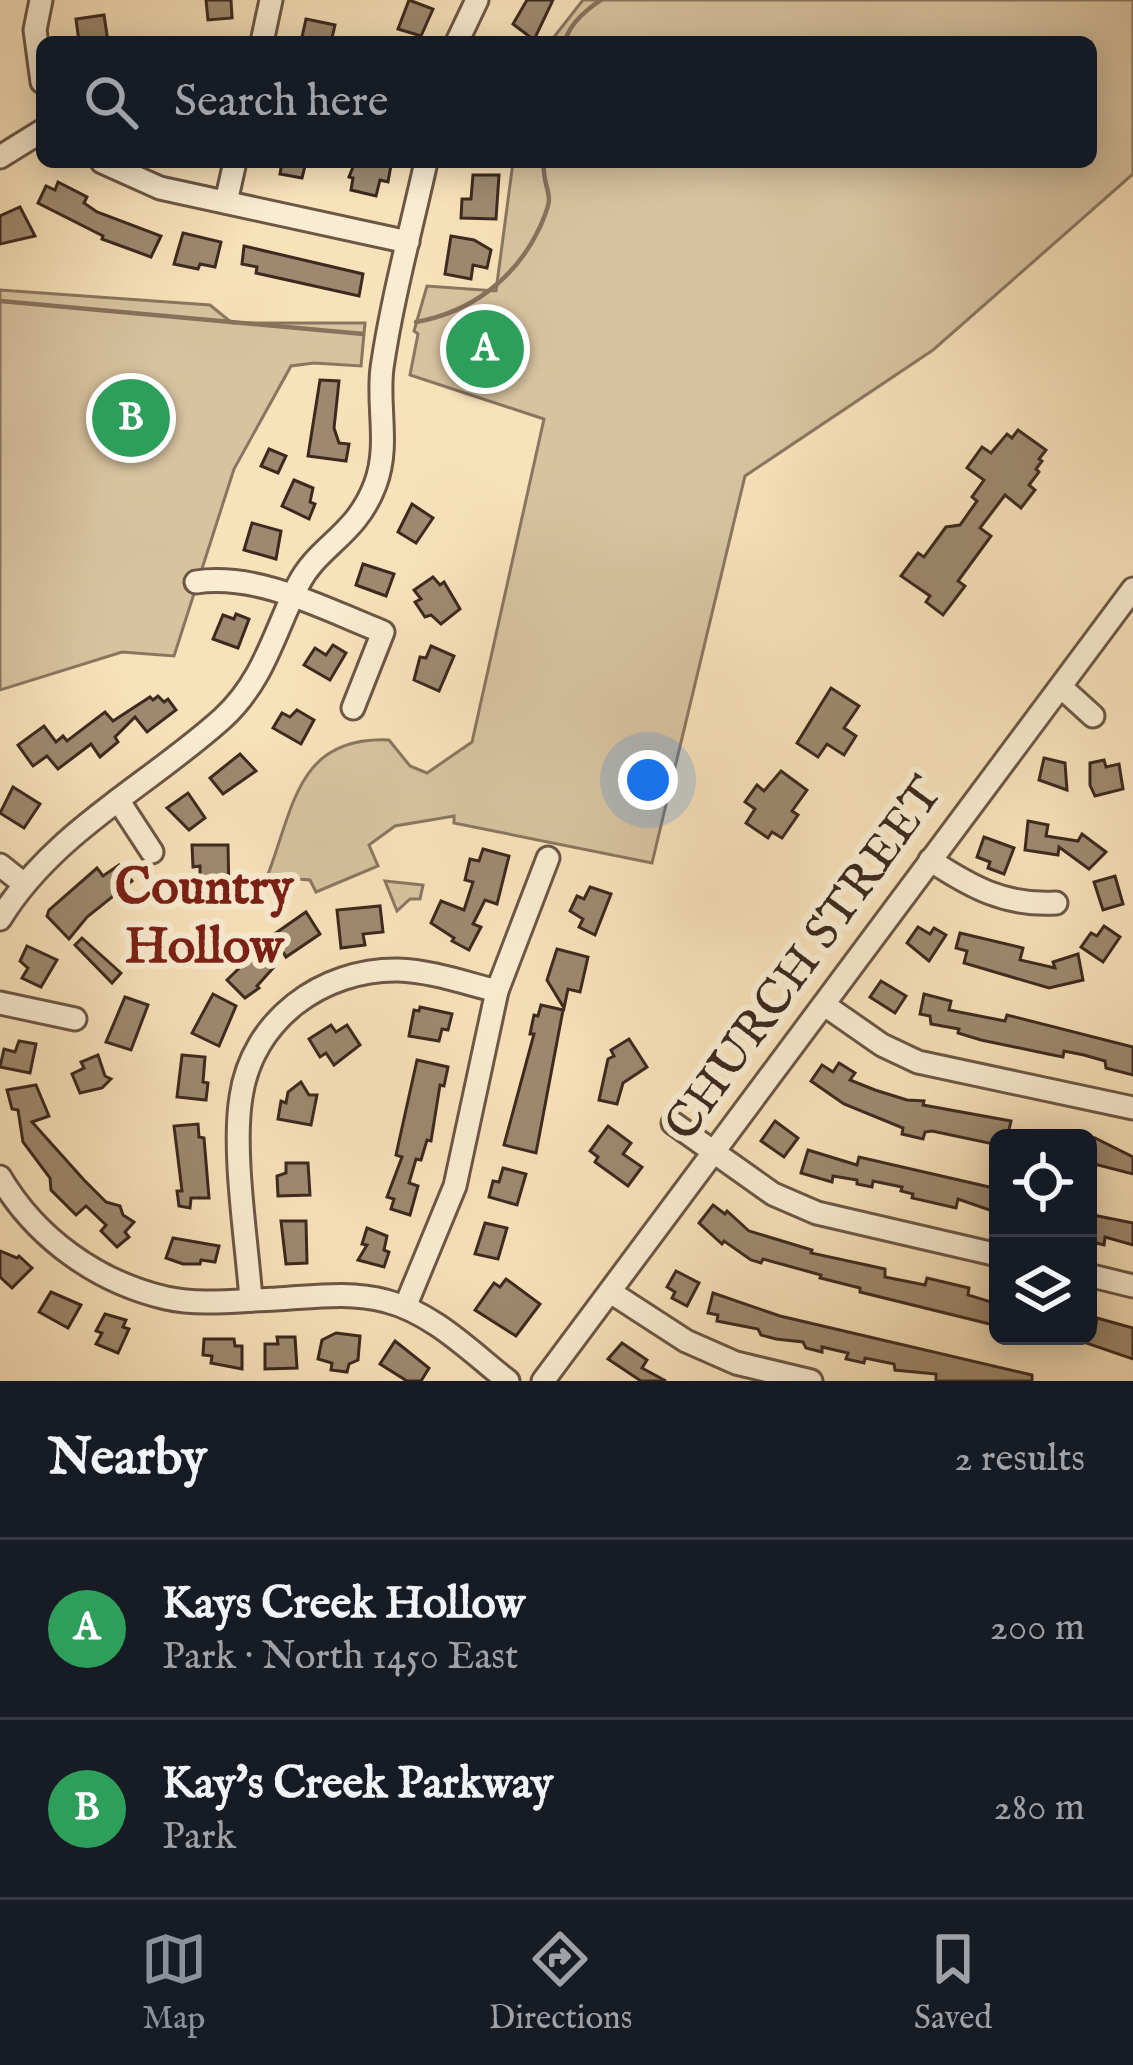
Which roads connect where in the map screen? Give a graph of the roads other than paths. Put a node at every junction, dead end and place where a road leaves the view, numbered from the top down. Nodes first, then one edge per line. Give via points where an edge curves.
1 (41, 0) edge
2 (272, 0) edge
3 (477, 0) edge
4 (263, 36) edge
5 (460, 36) edge
6 (36, 37) edge
7 (36, 135) edge
8 (0, 158) edge
9 (115, 168) edge
10 (234, 168) edge
11 (425, 168) edge
12 (226, 202) junction
13 (409, 242) junction
14 (196, 582) dead end
15 (1133, 589) edge
16 (292, 597) junction
17 (1060, 687) junction
18 (352, 708) dead end
19 (1094, 716) dead end
20 (118, 800) junction
21 (152, 852) dead end
22 (548, 858) dead end
23 (930, 860) junction
24 (0, 866) edge
25 (24, 884) junction
26 (1056, 903) dead end
27 (0, 919) edge
28 (497, 991) junction
29 (0, 1003) edge
30 (826, 1006) junction
31 (75, 1019) dead end
32 (1133, 1108) edge
33 (674, 1123) dead end
34 (713, 1154) junction
35 (0, 1177) edge
36 (989, 1253) edge
37 (1097, 1277) edge
38 (1133, 1286) edge
39 (612, 1293) junction
40 (251, 1300) junction
41 (405, 1307) junction
42 (508, 1381) edge
43 (543, 1381) edge
44 (811, 1381) edge

1 - 6 street
2 - 4 street
3 - 5 street
7 - 8 street
9 - 12 street via 160,188
10 - 12 street
11 - 13 street
12 - 13 street
13 - 16 street via 382,368 376,483 353,526 316,559
14 - 16 street via 236,580
15 - 17 street, CHURCH STREET
16 - 18 street via 382,632
16 - 20 street via 247,692
17 - 19 street
17 - 23 street, CHURCH STREET
20 - 21 street
20 - 25 street
22 - 28 street
23 - 26 street via 975,890 1024,904
23 - 30 street, CHURCH STREET
24 - 25 street
25 - 27 street
28 - 40 street via 401,970 366,972 338,978 286,1009 252,1061 240,1100
28 - 41 street via 455,1186
29 - 31 street
30 - 32 street via 918,1062
30 - 34 street, CHURCH STREET
33 - 34 street
34 - 36 street via 818,1213
34 - 39 street, CHURCH STREET
35 - 40 street via 64,1250 94,1271 169,1299
37 - 38 street
39 - 43 street, CHURCH STREET
39 - 44 street via 686,1341
40 - 41 street via 354,1296
41 - 42 street

